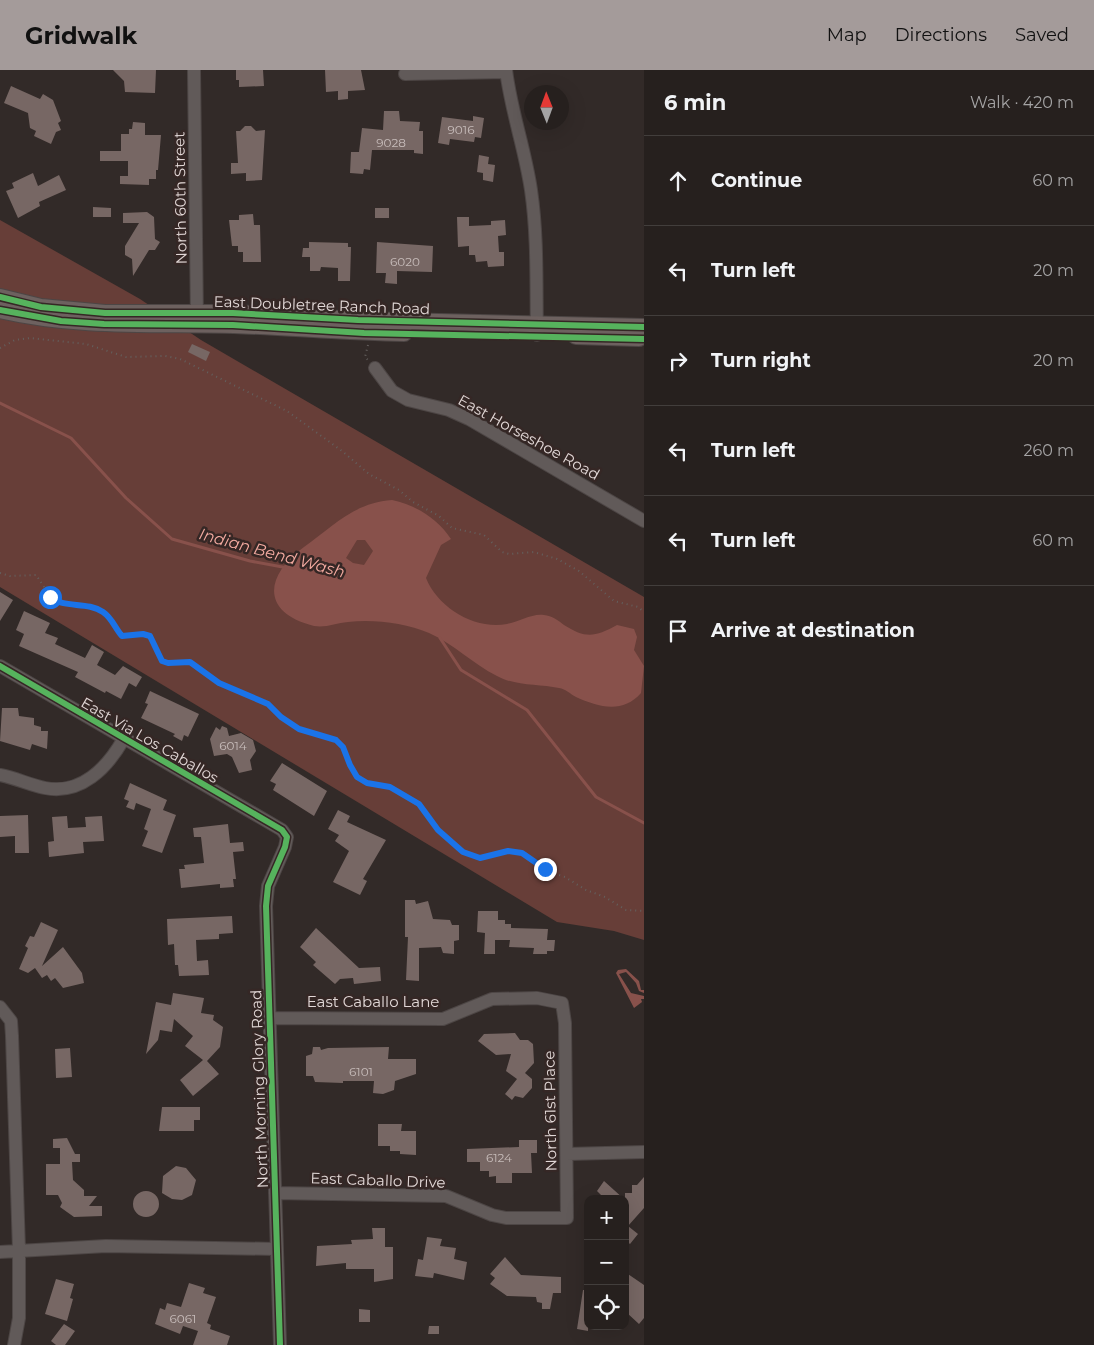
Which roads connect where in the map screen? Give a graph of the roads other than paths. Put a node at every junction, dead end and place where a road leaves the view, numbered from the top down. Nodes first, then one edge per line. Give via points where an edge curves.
1 (194, 70) edge
2 (506, 71) edge
3 (405, 74) dead end
4 (0, 297) edge
5 (0, 310) edge
6 (197, 319) junction
7 (364, 327) junction
8 (644, 328) edge
9 (536, 330) junction
10 (622, 332) junction
11 (644, 339) edge
12 (375, 368) road end
13 (644, 521) edge
14 (0, 666) edge
15 (123, 740) junction
16 (0, 775) edge
17 (287, 836) joint
18 (562, 1003) joint
19 (0, 1006) edge
20 (269, 1018) junction
21 (644, 1152) edge
22 (567, 1154) junction
23 (275, 1193) junction
24 (567, 1218) joint
25 (276, 1249) junction
26 (19, 1250) junction
27 (0, 1252) edge
28 (14, 1345) edge
29 (280, 1345) edge

1 - 6 street, North 60th Street
2 - 3 street
2 - 9 street via 534,208
4 - 6 main road, East Doubletree Ranch Road via 41,307
5 - 6 main road, East Doubletree Ranch Road via 61,321 104,324
6 - 7 main road, East Doubletree Ranch Road
7 - 9 main road, East Doubletree Ranch Road
7 - 9 main road, East Doubletree Ranch Road via 382,332
8 - 10 main road, East Doubletree Ranch Road
9 - 10 main road, East Doubletree Ranch Road
10 - 11 main road, East Doubletree Ranch Road
12 - 13 street, East Horseshoe Road via 392,391 408,400 449,410 468,419
14 - 15 street, East Via Los Caballos
15 - 16 street via 102,770 82,784 54,790
15 - 17 street, East Via Los Caballos via 282,830
17 - 20 street, North Morning Glory Road via 266,900
18 - 20 street, East Caballo Lane via 537,998 492,1000 443,1019
18 - 22 street, North 61st Place
19 - 26 street via 11,1021
20 - 23 street, North Morning Glory Road
21 - 22 street
22 - 24 street, North 61st Place
23 - 24 street, East Caballo Drive via 439,1196 506,1218
23 - 25 street, North Morning Glory Road
25 - 26 street via 106,1246
25 - 29 street, North Morning Glory Road
26 - 27 street
26 - 28 street via 19,1318

